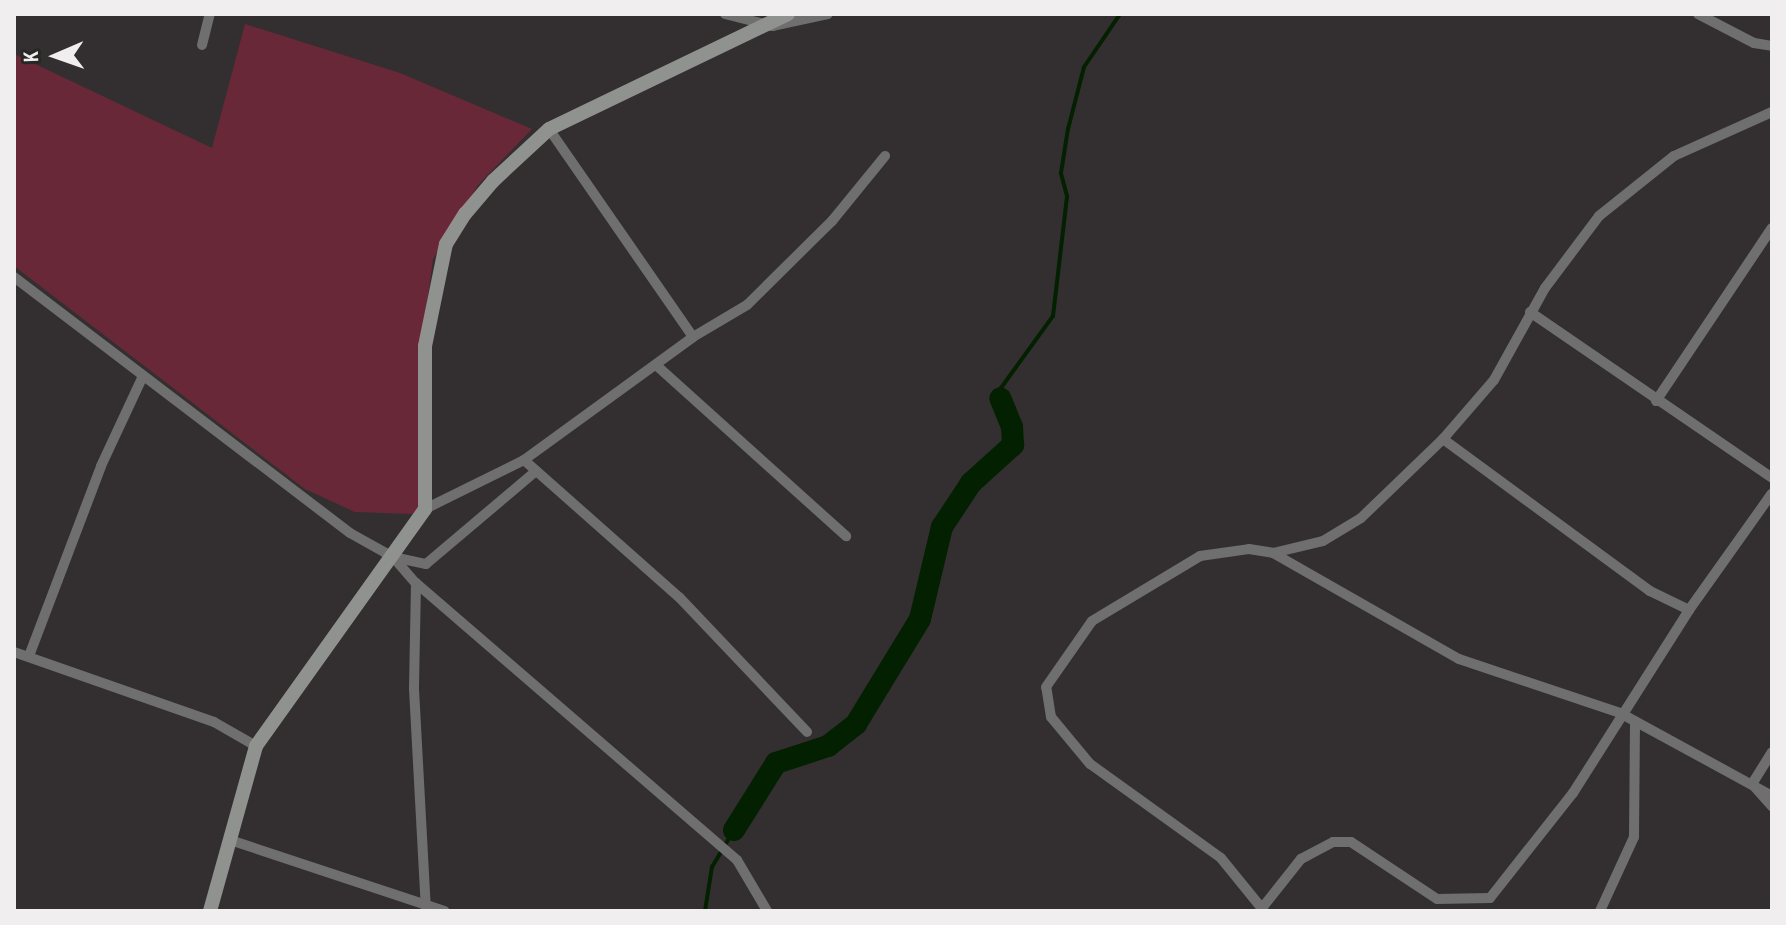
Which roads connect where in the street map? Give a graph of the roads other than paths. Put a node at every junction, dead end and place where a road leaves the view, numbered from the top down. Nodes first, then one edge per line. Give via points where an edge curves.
1 (210, 14) edge
2 (725, 14) edge
3 (788, 14) edge
4 (828, 14) edge
5 (1698, 14) edge
6 (772, 26) junction
7 (202, 45) dead end
8 (1772, 46) edge
9 (1772, 112) edge
10 (549, 129) junction
11 (885, 156) dead end
12 (1772, 228) edge
13 (14, 277) edge
14 (1530, 312) junction
15 (693, 337) junction
16 (656, 365) junction
17 (142, 378) junction
18 (1656, 401) junction
19 (1443, 439) junction
20 (524, 460) junction
21 (536, 471) junction
22 (1772, 478) edge
23 (1772, 493) edge
24 (425, 509) junction
25 (846, 536) dead end
26 (1273, 553) junction
27 (393, 557) junction
28 (416, 583) junction
29 (1689, 610) junction
30 (14, 652) edge
31 (29, 656) junction
32 (1620, 713) junction
33 (1635, 721) junction
34 (807, 732) dead end
35 (256, 746) junction
36 (1772, 752) edge
37 (1752, 784) junction
38 (1772, 796) edge
39 (1772, 806) edge
40 (230, 840) junction
41 (425, 908) edge
42 (1263, 910) edge
43 (210, 911) edge
44 (445, 911) edge
45 (767, 911) edge
46 (1600, 911) edge

1 - 7 street
2 - 6 street
3 - 6 street
4 - 6 street
5 - 8 street via 1754,43
6 - 10 street
9 - 14 street via 1674,156 1599,216
10 - 15 street
10 - 24 street via 493,181 446,244 425,346
11 - 15 street via 832,221 747,305
12 - 18 street
13 - 17 street
14 - 18 street
14 - 19 street via 1494,380
15 - 16 street
16 - 20 street
16 - 25 street
17 - 27 street via 350,533
17 - 31 street via 101,466
18 - 22 street
19 - 26 street via 1361,518 1323,541
19 - 29 street via 1650,591
20 - 21 street
20 - 24 street
21 - 27 street via 426,564
21 - 34 street via 679,597
23 - 29 street
24 - 27 street
26 - 32 street via 1459,659
26 - 42 street via 1249,549 1200,556 1092,621 1064,654 1046,687 1051,717 1090,764 1221,858
27 - 28 street
27 - 35 street
28 - 41 street via 414,689
28 - 45 street via 737,860
29 - 32 street
30 - 31 street
31 - 35 street via 214,722
32 - 33 street
32 - 42 street via 1573,793 1490,898 1437,899 1351,842 1333,842 1301,859
33 - 37 street
33 - 46 street via 1634,837
35 - 40 street
36 - 37 street
37 - 38 street
37 - 39 street
40 - 41 street
40 - 43 street
41 - 44 street

